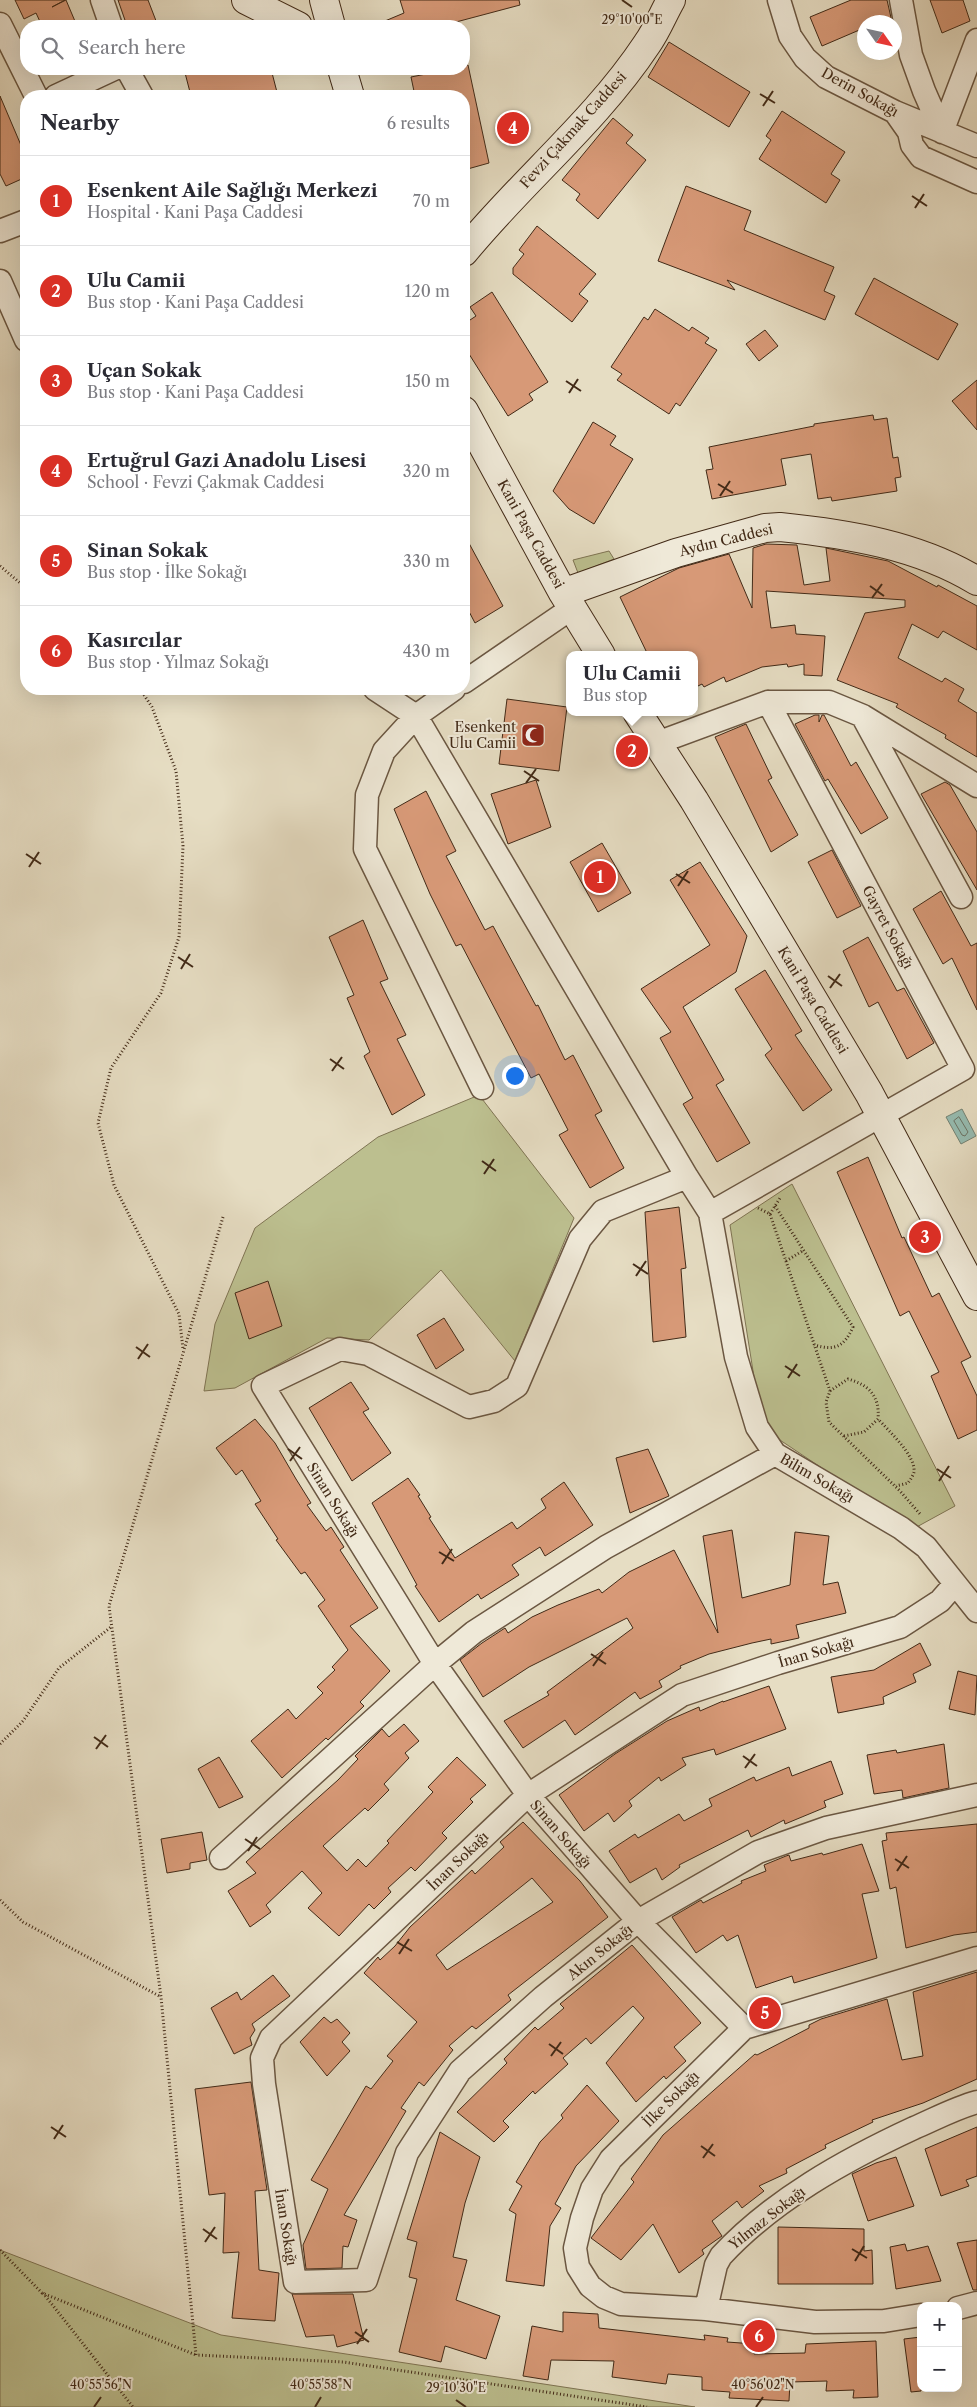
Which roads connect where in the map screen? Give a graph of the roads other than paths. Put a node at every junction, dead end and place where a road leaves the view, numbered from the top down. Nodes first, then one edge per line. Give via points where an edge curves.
1 (102, 0) edge
2 (246, 0) edge
3 (324, 0) edge
4 (671, 0) edge
5 (779, 0) edge
6 (901, 0) edge
7 (109, 20) edge
8 (286, 20) edge
9 (329, 20) edge
10 (0, 24) edge
11 (977, 40) edge
12 (20, 64) edge
13 (26, 75) edge
14 (101, 75) edge
15 (130, 75) edge
16 (344, 75) edge
17 (33, 90) edge
18 (69, 90) edge
19 (139, 90) edge
20 (348, 90) edge
21 (895, 112) junction
22 (942, 132) junction
23 (977, 146) edge
24 (977, 182) edge
25 (20, 223) edge
26 (0, 231) edge
27 (470, 245) edge
28 (0, 281) edge
29 (20, 326) edge
30 (470, 422) edge
31 (977, 581) edge
32 (568, 601) junction
33 (599, 651) edge
34 (470, 677) edge
35 (384, 695) edge
36 (446, 695) edge
37 (768, 702) junction
38 (416, 716) junction
39 (640, 716) edge
40 (863, 716) junction
41 (657, 743) junction
42 (977, 786) edge
43 (961, 897) dead end
44 (970, 1065) edge
45 (482, 1088) dead end
46 (881, 1117) junction
47 (687, 1177) junction
48 (710, 1213) junction
49 (977, 1296) edge
50 (775, 1454) junction
51 (954, 1585) junction
52 (977, 1610) edge
53 (435, 1664) junction
54 (528, 1795) junction
55 (977, 1795) edge
56 (221, 1858) dead end
57 (638, 1921) junction
58 (977, 1958) edge
59 (744, 2028) junction
60 (977, 2102) edge
61 (366, 2280) joint
62 (977, 2303) edge
63 (962, 2307) edge
64 (706, 2309) junction
65 (917, 2316) edge

1 - 7 street
2 - 8 street
3 - 9 street
4 - 27 street, Fevzi Çakmak Caddesi via 648,42 615,88
5 - 21 street, Derin Sokağı via 790,36 805,58 826,77
6 - 22 street via 911,55
10 - 12 street
11 - 22 street
13 - 17 street
14 - 18 street
15 - 19 street
16 - 20 street
21 - 22 street, Derin Sokağı
21 - 24 street via 910,132 912,145 922,157
22 - 23 street, Derin Sokağı
25 - 26 street
28 - 29 street
30 - 32 street, Kani Paşa Caddesi
31 - 32 street, Aydın Caddesi via 956,568 887,544 780,526 676,553
32 - 33 street, Kani Paşa Caddesi
32 - 34 street
35 - 38 street
36 - 38 street
37 - 40 street via 829,702
37 - 41 street
37 - 44 street, Gayret Sokağı
38 - 45 street via 384,751 367,795 366,849
38 - 47 street
39 - 41 street, Kani Paşa Caddesi
40 - 42 street
40 - 43 street
41 - 46 street, Kani Paşa Caddesi
44 - 46 street, Gayret Sokağı
46 - 48 street, Gayret Sokağı
46 - 49 street, Kani Paşa Caddesi
47 - 48 street
47 - 53 street, Sinan Sokağı via 603,1211 580,1239 517,1386 494,1402 469,1407 368,1354 340,1349 263,1386
48 - 50 street, Bilim Sokağı via 736,1357 757,1427
50 - 51 street, Bilim Sokağı via 901,1528 926,1547
50 - 53 street via 606,1547 474,1632
51 - 52 street, Bilim Sokağı
51 - 54 street, İnan Sokağı via 940,1601 900,1627 682,1695
53 - 54 street, Sinan Sokağı
53 - 56 street
54 - 57 street, Sinan Sokağı
54 - 61 street, İnan Sokağı via 271,2038 262,2058 295,2282
55 - 57 street, Akın Sokağı via 826,1828 758,1852
57 - 59 street, Sinan Sokağı
57 - 61 street, Akın Sokağı via 543,1997 460,2071 407,2153
58 - 59 street, İlke Sokağı
59 - 64 street, İlke Sokağı via 611,2159 592,2189 575,2248 578,2268 590,2286 604,2297 621,2304
60 - 64 street, Yılmaz Sokağı via 880,2144 790,2196 721,2256
62 - 63 street
64 - 65 street via 815,2322 884,2321

